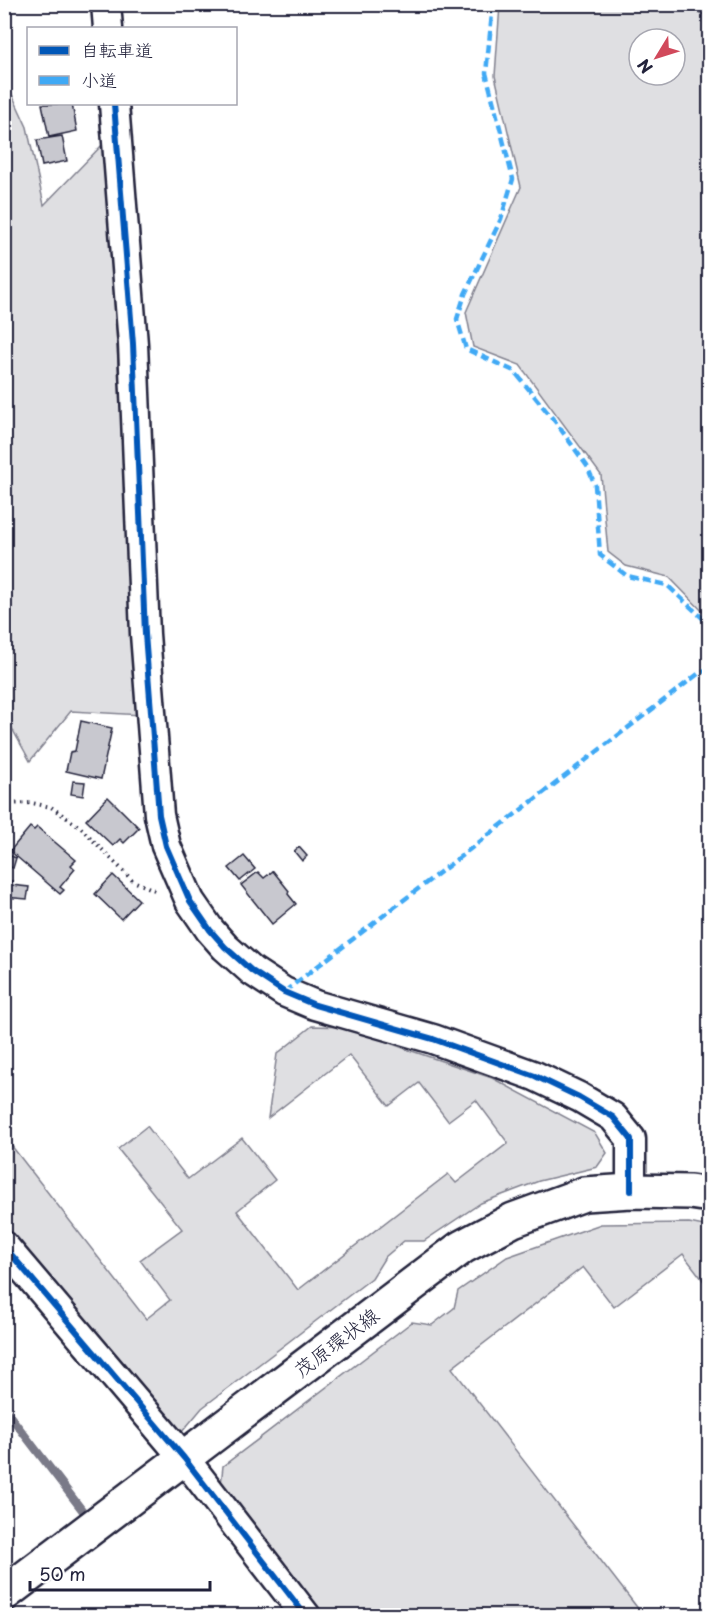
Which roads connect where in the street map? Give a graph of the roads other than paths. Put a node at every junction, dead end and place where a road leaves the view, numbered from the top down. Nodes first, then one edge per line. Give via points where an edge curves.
1 (106, 4) edge
2 (108, 27) edge
3 (114, 105) edge
4 (631, 1191) junction
5 (710, 1195) edge
6 (4, 1246) edge
7 (184, 1458) junction
8 (4, 1594) edge
9 (306, 1616) edge

1 - 2 street
3 - 4 street via 133,344 145,634 159,815 166,846 190,902 225,947 284,992 535,1076 613,1117 631,1139
4 - 5 main road, 茂原環状線
4 - 7 main road, 茂原環状線 via 584,1194 513,1220 462,1248
6 - 7 street
7 - 8 main road, 茂原環状線
7 - 9 street

